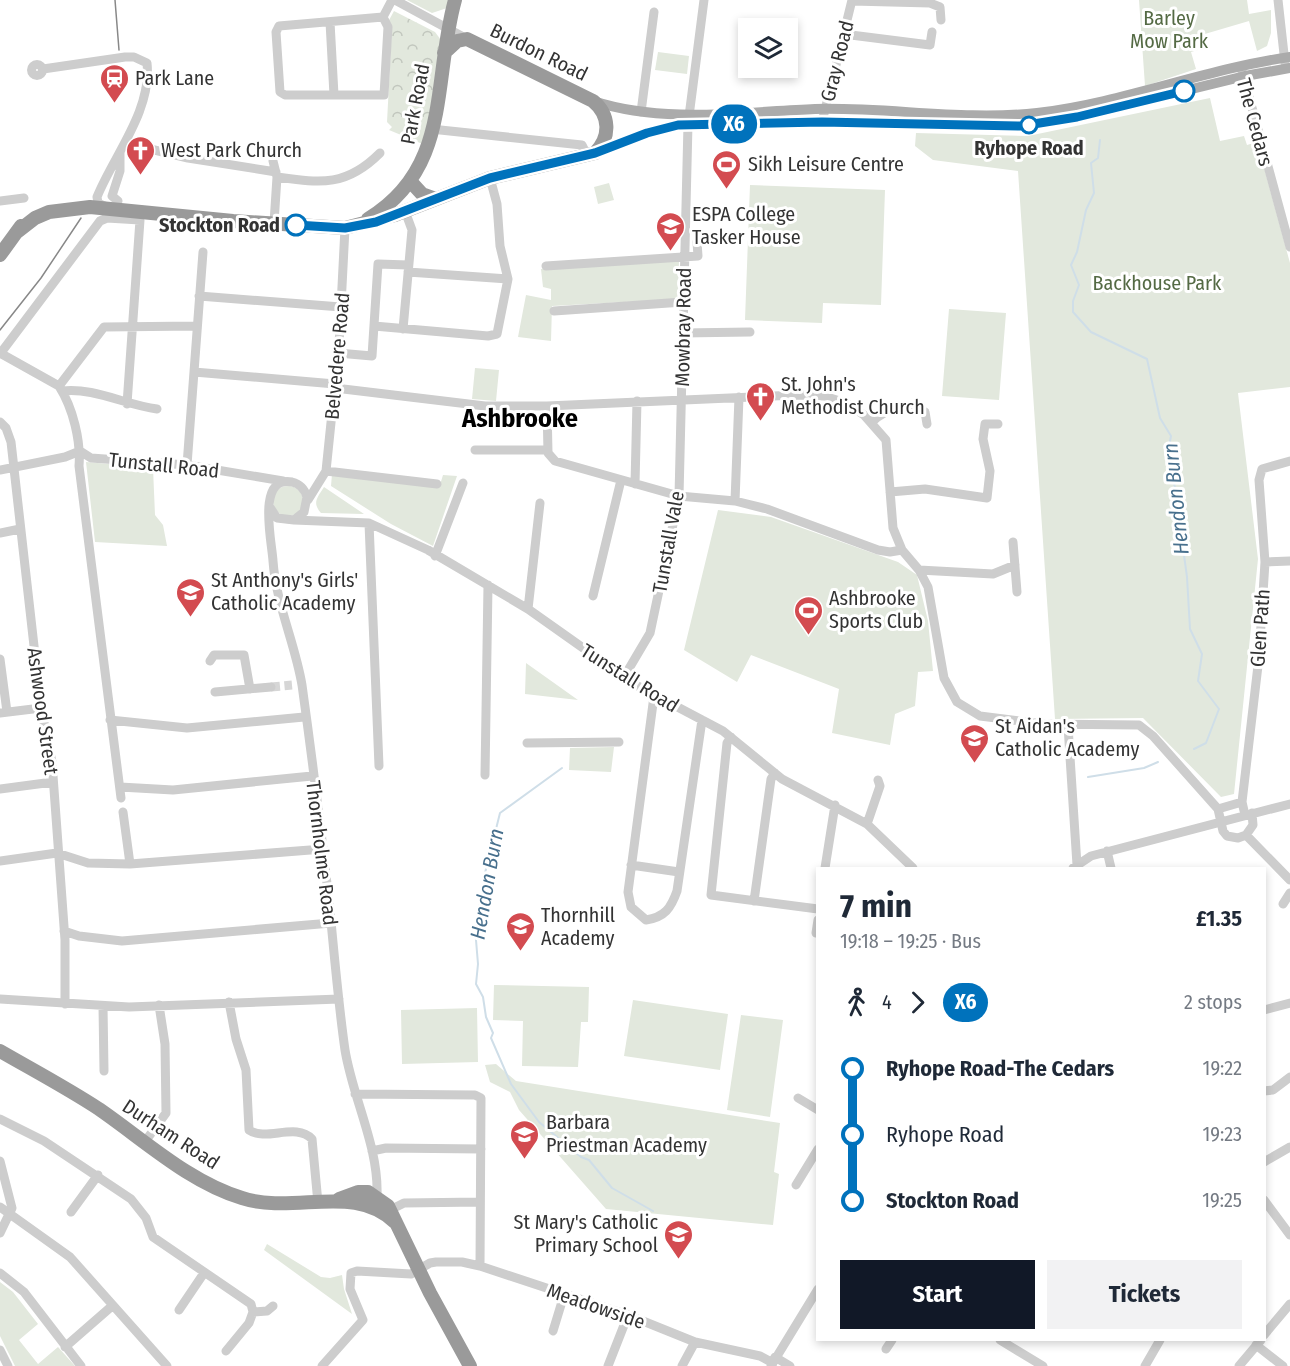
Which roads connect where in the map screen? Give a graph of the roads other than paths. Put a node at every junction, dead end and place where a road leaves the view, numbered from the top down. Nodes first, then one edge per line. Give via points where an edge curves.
1 (393, 0) edge
2 (704, 0) edge
3 (852, 0) edge
4 (1278, 0) edge
5 (454, 4) edge
6 (654, 12) dead end
7 (382, 17) junction
8 (431, 19) junction
9 (941, 21) dead end
10 (330, 22) junction
11 (447, 28) junction
12 (932, 32) dead end
13 (843, 34) junction
14 (462, 40) junction
15 (444, 53) junction
16 (1288, 63) edge
17 (42, 69) dead end
18 (1242, 71) junction
19 (334, 95) junction
20 (593, 101) junction
21 (825, 109) junction
22 (641, 112) junction
23 (689, 119) junction
24 (822, 122) junction
25 (668, 127) junction
26 (431, 129) junction
27 (125, 143) junction
28 (688, 145) junction
29 (380, 153) dead end
30 (591, 154) junction
31 (118, 158) junction
32 (273, 161) dead end
33 (276, 175) junction
34 (490, 178) junction
35 (411, 182) junction
36 (24, 198) dead end
37 (436, 199) junction
38 (0, 201) edge
39 (100, 202) junction
40 (405, 211) junction
41 (269, 222) junction
42 (351, 227) junction
43 (697, 242) dead end
44 (1290, 247) edge
45 (203, 252) dead end
46 (0, 255) edge
47 (684, 256) junction
48 (546, 267) dead end
49 (408, 268) junction
50 (508, 279) junction
51 (200, 296) junction
52 (683, 302) junction
53 (341, 307) junction
54 (554, 311) dead end
55 (197, 326) junction
56 (374, 326) junction
57 (134, 327) junction
58 (403, 329) junction
59 (750, 332) dead end
60 (682, 333) junction
61 (338, 353) junction
62 (1, 356) edge
63 (194, 372) junction
64 (335, 386) junction
65 (60, 388) junction
66 (739, 397) junction
67 (681, 399) junction
68 (637, 401) junction
69 (126, 404) junction
70 (547, 406) junction
71 (157, 409) dead end
72 (0, 422) edge
73 (872, 422) junction
74 (927, 424) dead end
75 (998, 424) dead end
76 (475, 450) dead end
77 (547, 450) junction
78 (80, 451) junction
79 (1290, 461) edge
80 (187, 465) junction
81 (14, 468) junction
82 (0, 470) edge
83 (326, 471) junction
84 (249, 475) junction
85 (621, 480) junction
86 (285, 482) junction
87 (321, 482) junction
88 (463, 483) dead end
89 (437, 484) dead end
90 (636, 484) junction
91 (300, 485) junction
92 (890, 492) junction
93 (679, 496) junction
94 (735, 501) junction
95 (268, 503) junction
96 (540, 503) dead end
97 (307, 504) junction
98 (331, 520) junction
99 (291, 521) junction
100 (369, 523) junction
101 (21, 530) junction
102 (0, 533) edge
103 (272, 539) junction
104 (1012, 542) dead end
105 (902, 550) junction
106 (435, 556) junction
107 (1290, 561) edge
108 (1264, 562) junction
109 (1015, 565) junction
110 (920, 570) junction
111 (488, 585) junction
112 (1017, 592) dead end
113 (593, 596) dead end
114 (528, 609) junction
115 (0, 659) edge
116 (210, 661) dead end
117 (624, 677) junction
118 (271, 687) tunnel mouth
119 (249, 689) junction
120 (214, 692) dead end
121 (654, 696) junction
122 (41, 708) junction
123 (3, 712) edge
124 (304, 717) junction
125 (110, 720) junction
126 (702, 720) junction
127 (1068, 726) junction
128 (731, 737) junction
129 (619, 742) dead end
130 (527, 743) dead end
131 (379, 766) dead end
132 (775, 773) junction
133 (485, 775) dead end
134 (312, 776) junction
135 (878, 780) dead end
136 (53, 782) junction
137 (120, 787) junction
138 (0, 789) edge
139 (121, 798) dead end
140 (1242, 802) junction
141 (1290, 804) edge
142 (834, 805) junction
143 (1218, 808) junction
144 (123, 812) dead end
145 (1249, 814) junction
146 (1220, 821) junction
147 (867, 824) junction
148 (1246, 835) junction
149 (322, 849) junction
150 (1107, 851) junction
151 (57, 853) junction
152 (0, 861) edge
153 (130, 864) junction
154 (631, 865) junction
155 (825, 867) edge
156 (912, 867) edge
157 (1075, 867) edge
158 (1111, 867) edge
159 (679, 872) junction
160 (1290, 880) edge
161 (1290, 893) edge
162 (754, 901) junction
163 (1283, 904) dead end
164 (816, 909) edge
165 (331, 923) junction
166 (64, 931) junction
167 (0, 999) edge
168 (339, 999) junction
169 (230, 1002) junction
170 (1290, 1003) edge
171 (65, 1004) junction
172 (159, 1005) junction
173 (103, 1006) junction
174 (1266, 1009) edge
175 (0, 1051) edge
176 (104, 1071) dead end
177 (1290, 1077) edge
178 (1266, 1090) edge
179 (355, 1094) junction
180 (798, 1098) dead end
181 (816, 1109) edge
182 (0, 1119) edge
183 (144, 1143) junction
184 (1290, 1147) edge
185 (481, 1149) junction
186 (372, 1151) junction
187 (816, 1155) edge
188 (0, 1161) edge
189 (1266, 1161) edge
190 (98, 1175) junction
191 (796, 1185) dead end
192 (334, 1201) junction
193 (378, 1202) junction
194 (318, 1203) junction
195 (480, 1203) junction
196 (1266, 1203) edge
197 (0, 1207) edge
198 (71, 1212) dead end
199 (11, 1215) junction
200 (0, 1233) edge
201 (1290, 1235) edge
202 (480, 1266) junction
203 (419, 1269) junction
204 (0, 1273) edge
205 (204, 1273) junction
206 (816, 1292) edge
207 (564, 1295) junction
208 (1290, 1304) edge
209 (112, 1306) junction
210 (273, 1306) dead end
211 (179, 1310) dead end
212 (253, 1312) junction
213 (628, 1315) junction
214 (1266, 1329) edge
215 (553, 1331) dead end
216 (226, 1332) dead end
217 (235, 1340) junction
218 (891, 1341) edge
219 (1002, 1341) edge
220 (1159, 1341) edge
221 (695, 1342) junction
222 (1259, 1342) edge
223 (65, 1347) junction
224 (886, 1349) dead end
225 (0, 1350) edge
226 (226, 1351) dead end
227 (773, 1362) edge
228 (1039, 1365) edge
229 (8, 1366) edge
230 (81, 1366) edge
231 (167, 1366) edge
232 (322, 1366) edge
233 (470, 1366) edge
234 (608, 1366) edge
235 (682, 1366) edge
236 (790, 1366) edge
237 (1145, 1366) edge
238 (1239, 1366) edge
239 (1283, 1366) edge

1 - 7 street
1 - 8 street, Burdon Road
2 - 23 street
3 - 9 street via 930,3 940,7
3 - 13 street, Gray Road
4 - 16 street
5 - 11 highway, Park Road
5 - 14 highway
6 - 22 street
7 - 10 street
7 - 19 street via 388,27 384,94
8 - 11 street, Burdon Road
8 - 15 street, Park Road via 442,34
10 - 19 street
10 - 19 street via 285,24 277,28 279,83 280,92 285,95
11 - 14 street, Burdon Road
11 - 15 highway, Park Road
12 - 13 street via 930,45
13 - 21 street, Gray Road
14 - 15 highway, Park Road
14 - 20 highway, Burdon Road
15 - 26 highway, Park Road
16 - 18 main road
17 - 27 street via 125,57 147,63 142,100
18 - 21 main road via 1018,115
18 - 24 main road via 1077,117 1021,126
18 - 44 street, The Cedars
20 - 22 main road
20 - 30 highway via 607,125 604,140
21 - 23 main road
21 - 24 street, Gray Road
22 - 23 main road
23 - 24 main road
23 - 25 main road
23 - 28 street, Mowbray Road
25 - 28 street
25 - 30 main road
26 - 30 street via 582,145
26 - 35 highway, Park Road via 425,156
27 - 31 street
27 - 33 street
28 - 47 street, Mowbray Road
29 - 33 street via 360,170 339,179 314,182
30 - 34 highway
31 - 39 street
31 - 39 street via 120,171 112,196
32 - 33 street
33 - 41 street
34 - 37 highway
34 - 50 street
35 - 37 highway via 422,194
35 - 42 highway, Park Road via 392,203
36 - 38 street
37 - 40 highway
39 - 41 highway
39 - 46 highway via 62,202 45,207 29,217
40 - 42 highway
40 - 49 street via 412,230
41 - 42 highway
42 - 53 street, Belvedere Road
43 - 47 street via 698,256
45 - 51 street
47 - 48 street
47 - 52 street, Mowbray Road
49 - 50 street
49 - 56 street via 378,264
49 - 58 street
50 - 58 street via 497,334
51 - 53 street
51 - 55 street
52 - 54 street
52 - 60 street, Mowbray Road
53 - 61 street, Belvedere Road
55 - 57 street
55 - 63 street
56 - 58 street
56 - 61 street via 372,356
57 - 62 street via 140,220 107,218 100,221
57 - 65 street via 104,327
57 - 69 street
59 - 60 street
60 - 67 street, Mowbray Road
61 - 64 street, Belvedere Road
62 - 65 street
63 - 64 street
63 - 80 street
64 - 70 street via 485,406
64 - 83 street, Belvedere Road
65 - 69 street
65 - 78 street via 69,406
66 - 67 street
66 - 73 street via 832,398 853,406
66 - 94 street
67 - 68 street
67 - 93 street, Tunstall Vale
68 - 70 street
68 - 90 street
69 - 71 street
70 - 77 street
72 - 81 street, Ashwood Street via 9,437
73 - 74 street via 885,412 903,407 923,410
73 - 92 street via 888,443
75 - 92 street via 985,424 983,439 990,471 987,498 925,489
76 - 77 street
77 - 85 street via 555,461
78 - 80 street, Tunstall Road via 91,458
78 - 81 street
78 - 125 street
79 - 108 street, Glen Path via 1262,469 1259,480
80 - 84 street, Tunstall Road
81 - 82 street
81 - 101 street, Ashwood Street
83 - 87 street, Belvedere Road
83 - 89 street
84 - 86 street, Tunstall Road
84 - 95 street via 262,482
85 - 90 street
85 - 113 street
86 - 91 street
86 - 95 street via 274,488
87 - 91 street
87 - 97 street, Belvedere Road
88 - 106 street
90 - 93 street
91 - 97 street
92 - 105 street via 893,528
93 - 94 street
93 - 117 street, Tunstall Vale via 650,633
94 - 105 street via 768,509 878,550
95 - 99 street via 277,518
95 - 103 street, Thornholme Road
96 - 114 street
97 - 98 street, Tunstall Road
97 - 99 street
98 - 99 street, Tunstall Road
98 - 100 street, Tunstall Road
99 - 103 street via 278,526
100 - 106 street, Tunstall Road
100 - 131 street
101 - 102 street
101 - 122 street, Ashwood Street
103 - 124 street, Thornholme Road via 278,598
104 - 109 street
105 - 110 street
106 - 111 street, Tunstall Road
107 - 108 street
108 - 140 street, Glen Path
109 - 110 street via 993,574
109 - 112 street
110 - 127 street via 930,592 946,685 957,702 980,716
111 - 114 street, Tunstall Road
111 - 133 street
114 - 117 street, Tunstall Road
115 - 123 street
116 - 119 street via 214,655 244,655
117 - 121 street, Tunstall Road
118 - 119 street
119 - 120 street
121 - 126 street, Tunstall Road
121 - 154 street
122 - 123 street
122 - 136 street, Ashwood Street
124 - 125 street via 187,728
124 - 134 street, Thornholme Road
125 - 137 street
126 - 128 street, Tunstall Road
126 - 159 street
127 - 143 street via 1139,725
127 - 157 street
128 - 132 street, Tunstall Road
128 - 162 street via 727,742 711,895
129 - 130 street
132 - 142 street, Tunstall Road
132 - 162 street
134 - 137 street via 173,790
134 - 149 street, Thornholme Road
135 - 147 street via 880,786
136 - 138 street
136 - 151 street, Ashwood Street
137 - 139 street
140 - 143 street
140 - 145 street, Glen Path
141 - 145 street
142 - 147 street, Tunstall Road
142 - 155 street
143 - 146 street
144 - 153 street
145 - 146 street
145 - 148 street via 1253,825
146 - 148 street via 1227,836
146 - 150 street
147 - 156 street, Tunstall Road
148 - 160 street
149 - 153 street
149 - 165 street, Thornholme Road
150 - 157 street
150 - 158 street
151 - 152 street
151 - 153 street via 88,864
151 - 166 street, Ashwood Street
154 - 159 street
154 - 159 street via 631,907 646,920 658,918 673,904
161 - 163 street
162 - 164 street
165 - 166 street via 122,940
165 - 168 street, Thornholme Road
166 - 171 street, Ashwood Street
167 - 171 street
168 - 169 street
168 - 179 street, Thornholme Road
169 - 172 street
169 - 194 street via 246,1070 249,1130 256,1135 296,1132 312,1139
170 - 174 street
171 - 173 street
172 - 173 street
172 - 183 street via 165,1044 166,1113
173 - 176 street
175 - 183 highway, Durham Road via 67,1089
177 - 178 street via 1273,1090
179 - 185 street via 475,1095 481,1098
179 - 186 street, Thornholme Road
180 - 181 street
182 - 190 street
183 - 194 highway, Durham Road via 240,1198 273,1205
184 - 189 street
185 - 186 street
185 - 195 street
186 - 193 street, Thornholme Road
187 - 191 street
188 - 199 street
190 - 198 street
190 - 205 street via 131,1199 146,1218 153,1237
192 - 193 highway, Durham Road
192 - 193 highway, Durham Road via 358,1192
192 - 194 highway, Durham Road
193 - 195 street
193 - 203 highway, Durham Road via 396,1223
195 - 202 street
196 - 201 street
197 - 199 street
199 - 200 street
199 - 209 street via 70,1257
202 - 203 street, Meadowside via 436,1262
202 - 207 street, Meadowside
203 - 232 street, Meadowside via 411,1274 357,1270 351,1273 351,1289 363,1320
203 - 233 highway, Durham Road
204 - 223 street via 24,1292
205 - 211 street
205 - 212 street via 250,1304
206 - 227 street
207 - 213 street, Meadowside
207 - 215 street
208 - 214 street
209 - 223 street
209 - 231 street
210 - 212 street via 267,1311
212 - 217 street
213 - 221 street, Meadowside
213 - 234 street
216 - 217 street
217 - 226 street
218 - 224 street
219 - 228 street
220 - 237 street
221 - 227 street, Meadowside
221 - 235 street
222 - 238 street
222 - 239 street
223 - 230 street
225 - 229 street
227 - 236 street, Meadowside

